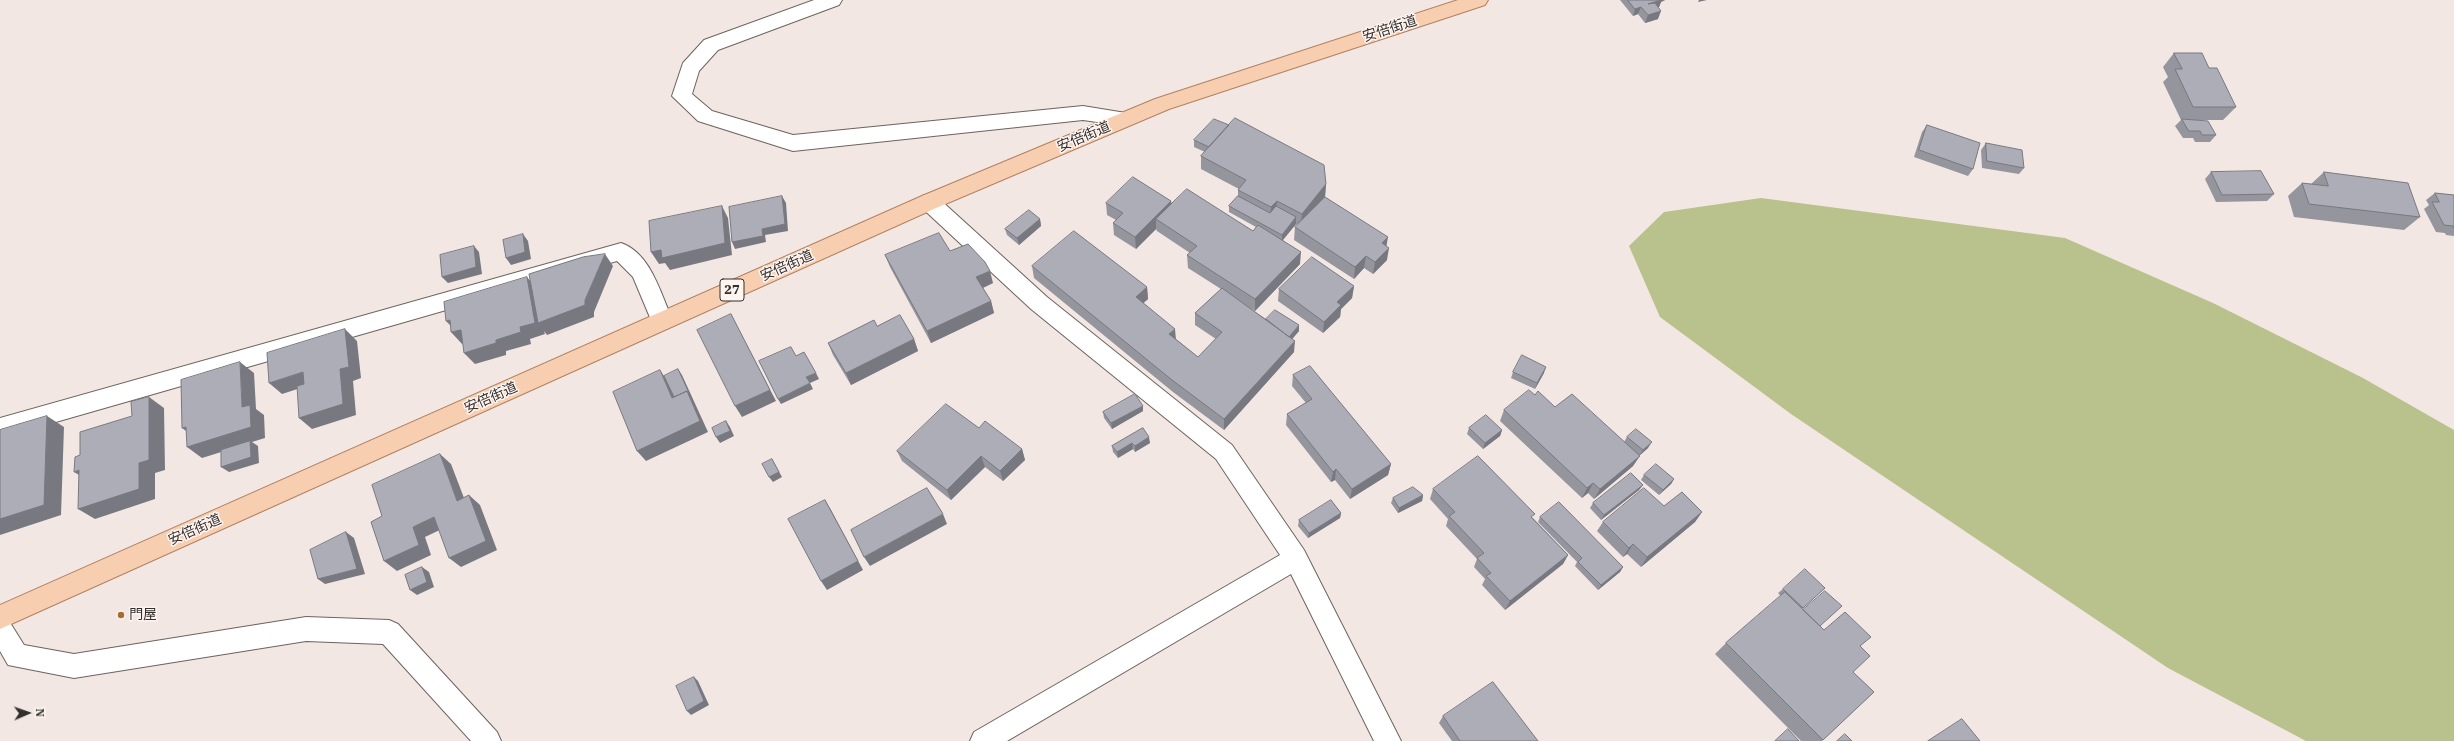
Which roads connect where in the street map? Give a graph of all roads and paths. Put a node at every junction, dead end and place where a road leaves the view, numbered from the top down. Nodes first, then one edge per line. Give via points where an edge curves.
1 (833, 0) edge
2 (1479, 0) edge
3 (1125, 119) junction
4 (929, 202) junction
5 (662, 321) junction
6 (0, 428) edge
7 (1296, 558) junction
8 (0, 617) edge
9 (0, 629) edge
10 (488, 741) edge
11 (983, 741) edge
12 (1388, 741) edge

1 - 3 street via 711,45 690,68 682,96 705,116 793,143 1083,113
2 - 3 main road, 安倍街道 / 27 via 1162,104
3 - 4 main road, 安倍街道 / 27
4 - 5 main road, 安倍街道 / 27
4 - 7 street via 1039,303 1224,452
5 - 6 street via 641,272 622,251
5 - 8 main road, 安倍街道 / 27
7 - 11 street
7 - 12 street
9 - 10 street via 17,656 74,666 306,629 389,632

